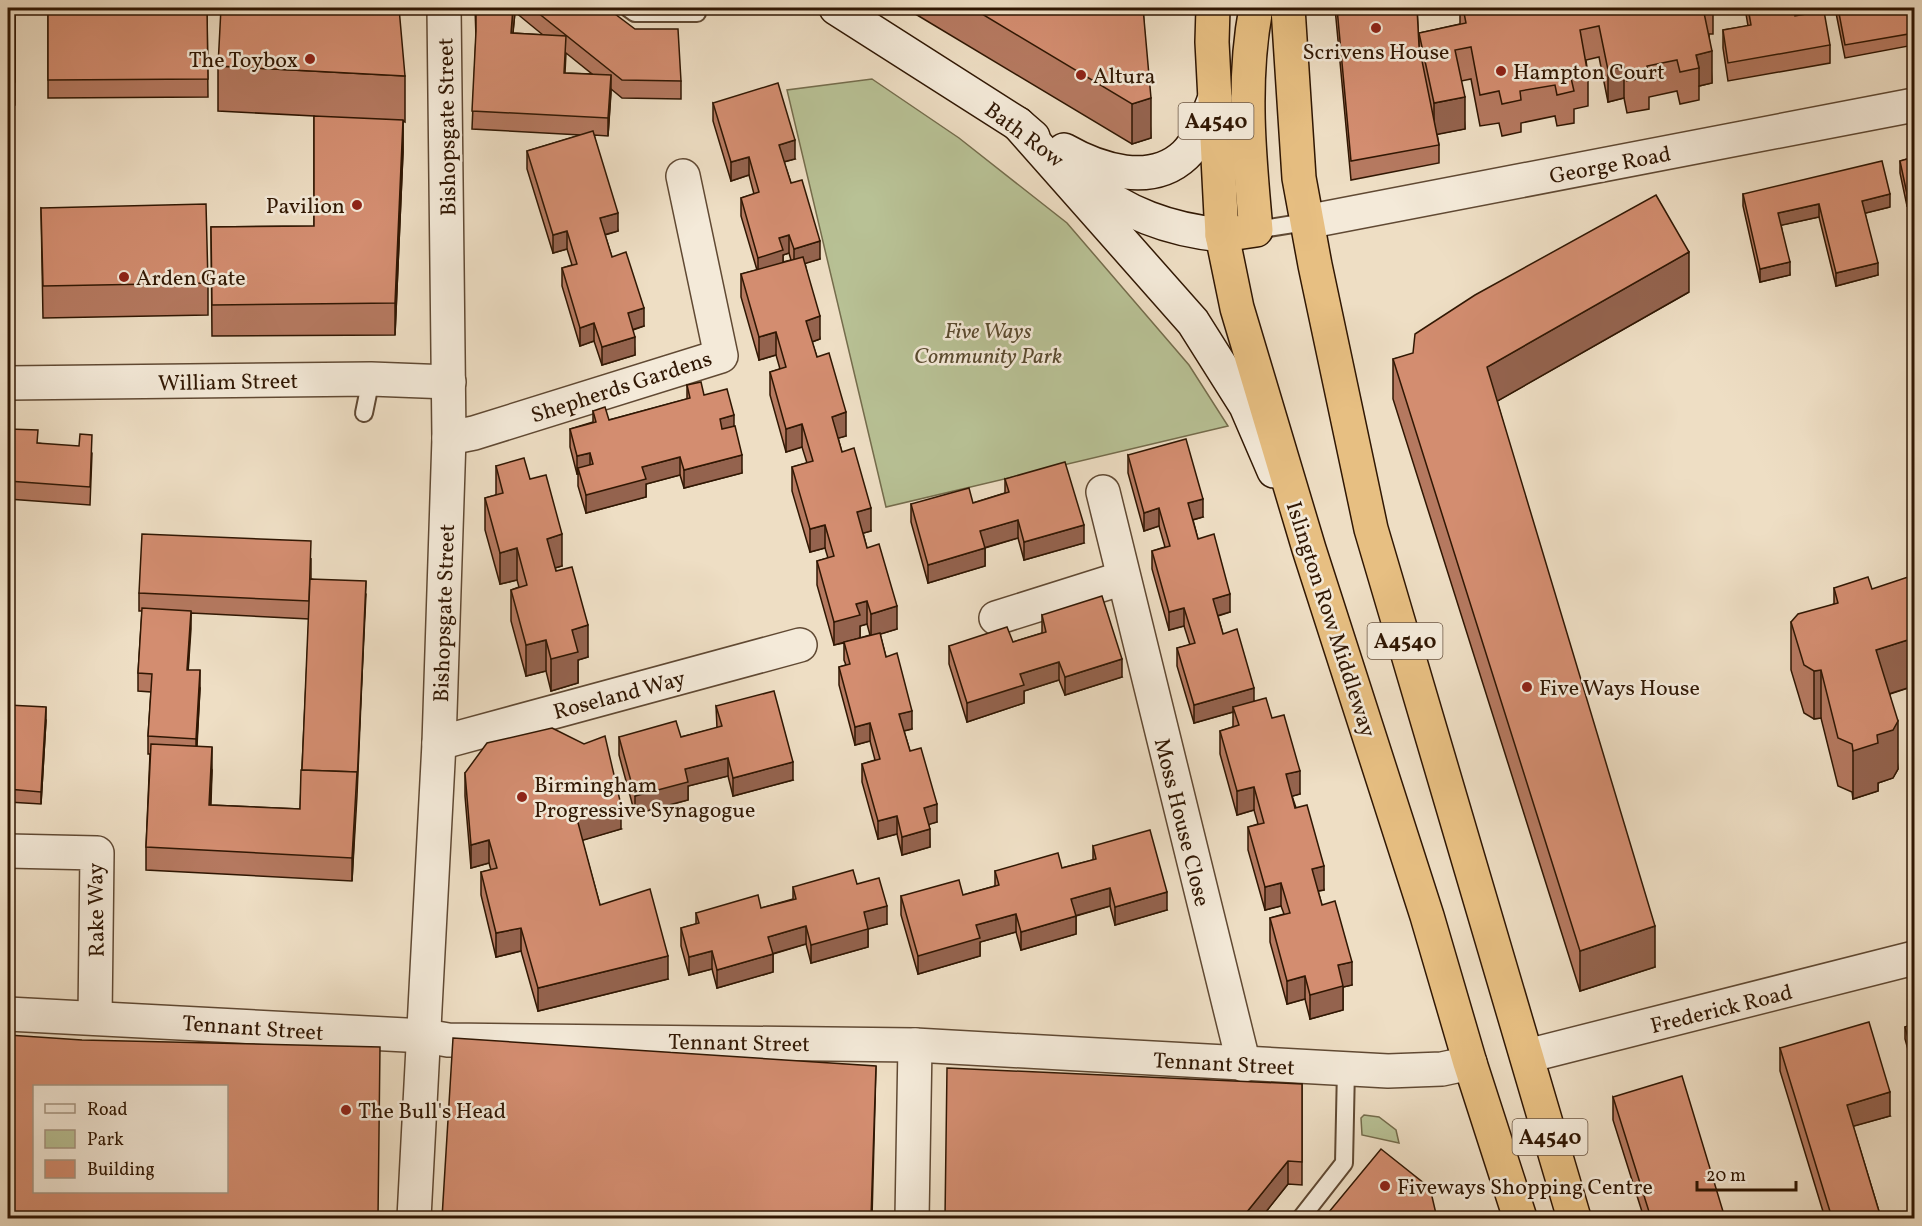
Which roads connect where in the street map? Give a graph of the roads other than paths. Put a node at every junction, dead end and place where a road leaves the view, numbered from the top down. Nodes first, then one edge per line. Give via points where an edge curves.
1 (444, 8) edge
2 (628, 8) edge
3 (836, 8) edge
4 (1213, 8) edge
5 (1256, 8) edge
6 (1288, 8) edge
7 (696, 9) edge
8 (1215, 98) junction
9 (1914, 105) edge
10 (1018, 124) junction
11 (683, 176) dead end
12 (1306, 222) junction
13 (1256, 230) junction
14 (1222, 236) junction
15 (371, 379) junction
16 (449, 382) junction
17 (8, 384) edge
18 (364, 413) dead end
19 (450, 438) junction
20 (1103, 492) dead end
21 (1309, 549) junction
22 (1123, 578) junction
23 (996, 618) dead end
24 (800, 645) dead end
25 (439, 743) junction
26 (8, 851) edge
27 (1914, 958) edge
28 (8, 1014) edge
29 (95, 1018) junction
30 (425, 1036) junction
31 (915, 1045) junction
32 (1527, 1056) junction
33 (1470, 1063) junction
34 (1244, 1065) junction
35 (1346, 1068) junction
36 (414, 1218) edge
37 (912, 1218) edge
38 (1301, 1218) edge
39 (1520, 1218) edge
40 (1574, 1218) edge

1 - 16 street, Bishopsgate Street
2 - 7 lane via 636,13
3 - 10 street, Bath Row
4 - 8 highway, Islington Row Middleway / A4540
5 - 13 highway via 1251,32 1247,117
6 - 12 highway, A4540 via 1299,178
8 - 10 street via 1204,127 1185,155 1165,169 1140,174 1116,171 1074,156
8 - 14 highway, Islington Row Middleway / A4540
9 - 12 street, George Road
10 - 14 street, Bath Row via 1101,194 1151,222
10 - 21 street via 1193,322 1246,406
11 - 19 street, Shepherds Gardens via 721,356
12 - 13 lane
12 - 32 highway, A4540 via 1371,529
13 - 14 highway
14 - 21 highway, Islington Row Middleway / A4540 via 1237,308
15 - 16 street, William Street
15 - 17 street, William Street
15 - 18 lane
16 - 19 street, Bishopsgate Street
19 - 25 street, Bishopsgate Street
20 - 22 street, Moss House Close
21 - 33 highway, Islington Row Middleway / A4540
22 - 23 street
22 - 34 street, Moss House Close
24 - 25 street, Roseland Way
25 - 30 street, Bishopsgate Street
26 - 29 street, Rake Way via 97,853
27 - 32 street, Frederick Road
28 - 29 street, Tennant Street
29 - 30 street, Tennant Street
30 - 31 street, Tennant Street via 448,1040
30 - 36 street, Bishopsgate Street
31 - 34 street, Tennant Street
31 - 37 street
32 - 40 highway, A4540
33 - 35 street, Tennant Street via 1442,1069
33 - 39 highway, Islington Row Middleway / A4540
34 - 35 street, Tennant Street
35 - 38 lane via 1344,1162

